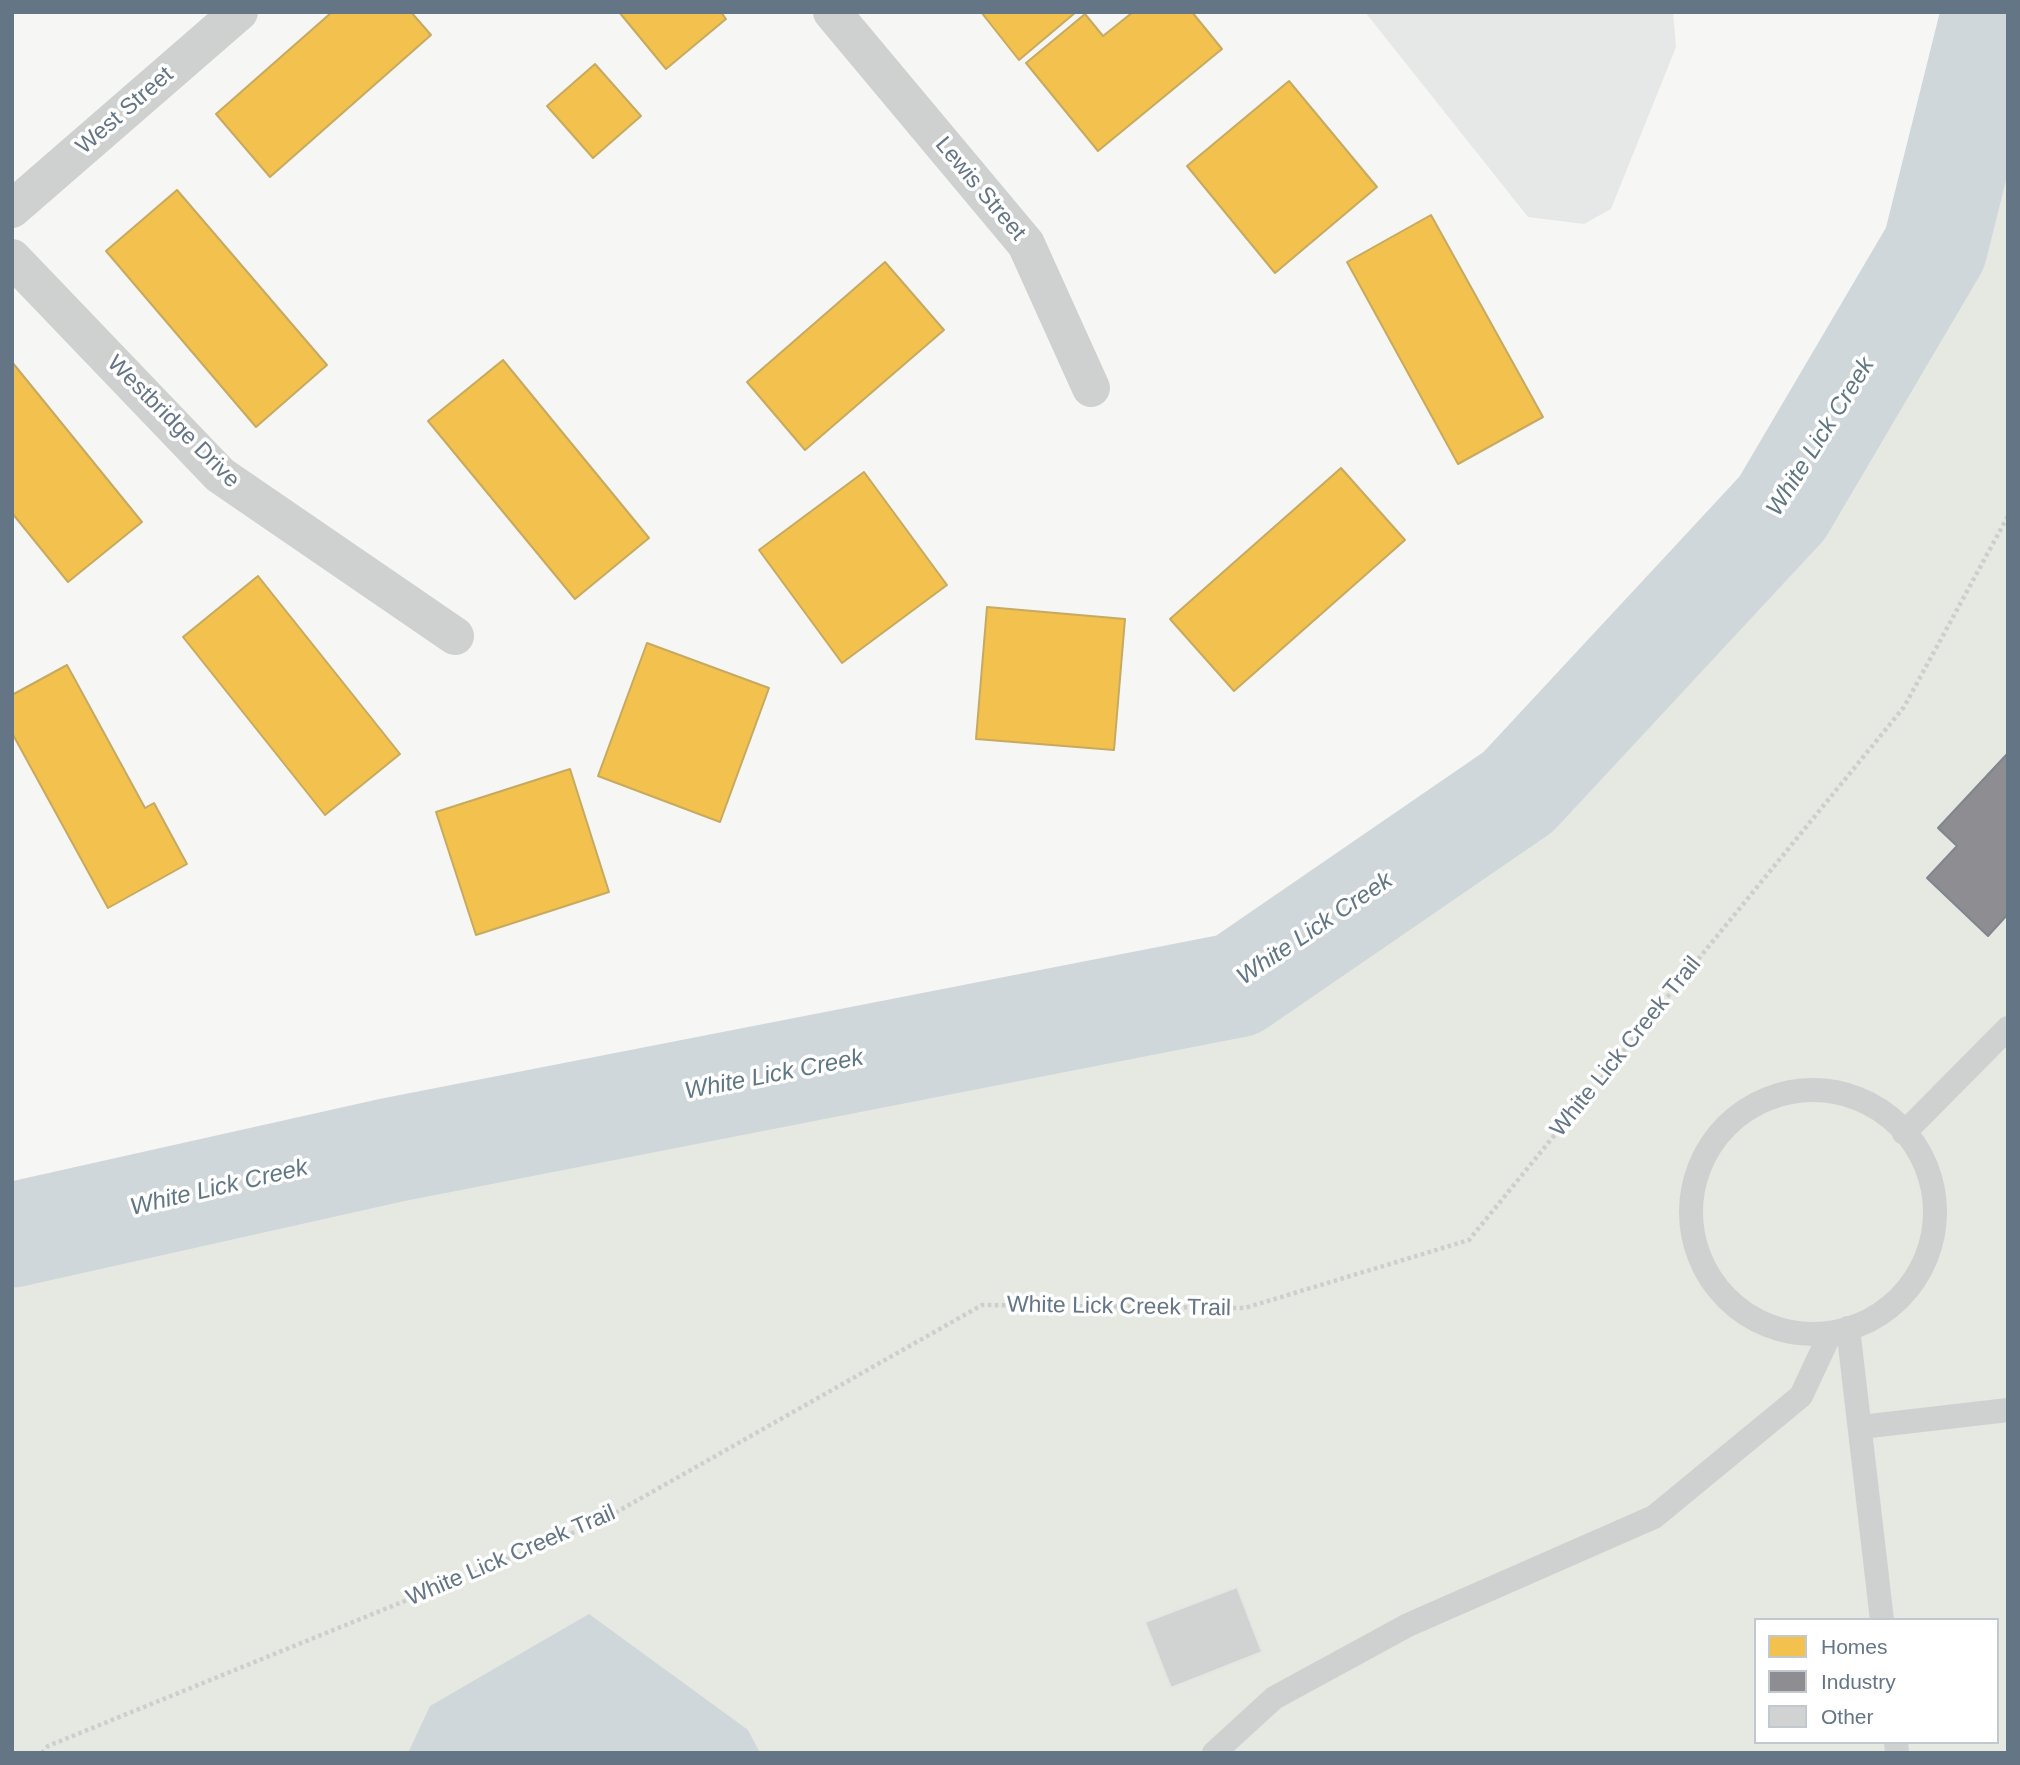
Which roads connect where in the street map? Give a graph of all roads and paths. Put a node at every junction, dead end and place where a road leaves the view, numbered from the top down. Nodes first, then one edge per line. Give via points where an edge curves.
1 (239, 12) edge
2 (832, 12) edge
3 (12, 209) edge
4 (12, 258) edge
5 (1091, 388) dead end
6 (2008, 516) edge
7 (455, 636) dead end
8 (2008, 1028) edge
9 (1904, 1133) junction
10 (1839, 1331) junction
11 (2008, 1410) edge
12 (1861, 1427) junction
13 (1882, 1618) edge
14 (42, 1753) edge
15 (1214, 1753) edge

1 - 3 street, West Street
2 - 5 street, Lewis Street via 1026,244
4 - 7 street, Westbridge Drive via 220,475
6 - 14 path, White Lick Creek Trail via 1904,707 1469,1240 1245,1308 982,1305 599,1522 48,1746
8 - 9 lane
9 - 10 lane via 1916,1145 1932,1183 1935,1224 1925,1263 1901,1297 1869,1321
9 - 10 lane via 1888,1115 1852,1096 1811,1089 1772,1096 1737,1115 1710,1145 1694,1182 1690,1222 1700,1259 1721,1294 1752,1318 1789,1333
10 - 12 lane
10 - 15 lane via 1801,1396 1654,1517 1408,1625 1274,1698
11 - 12 lane
12 - 13 lane

